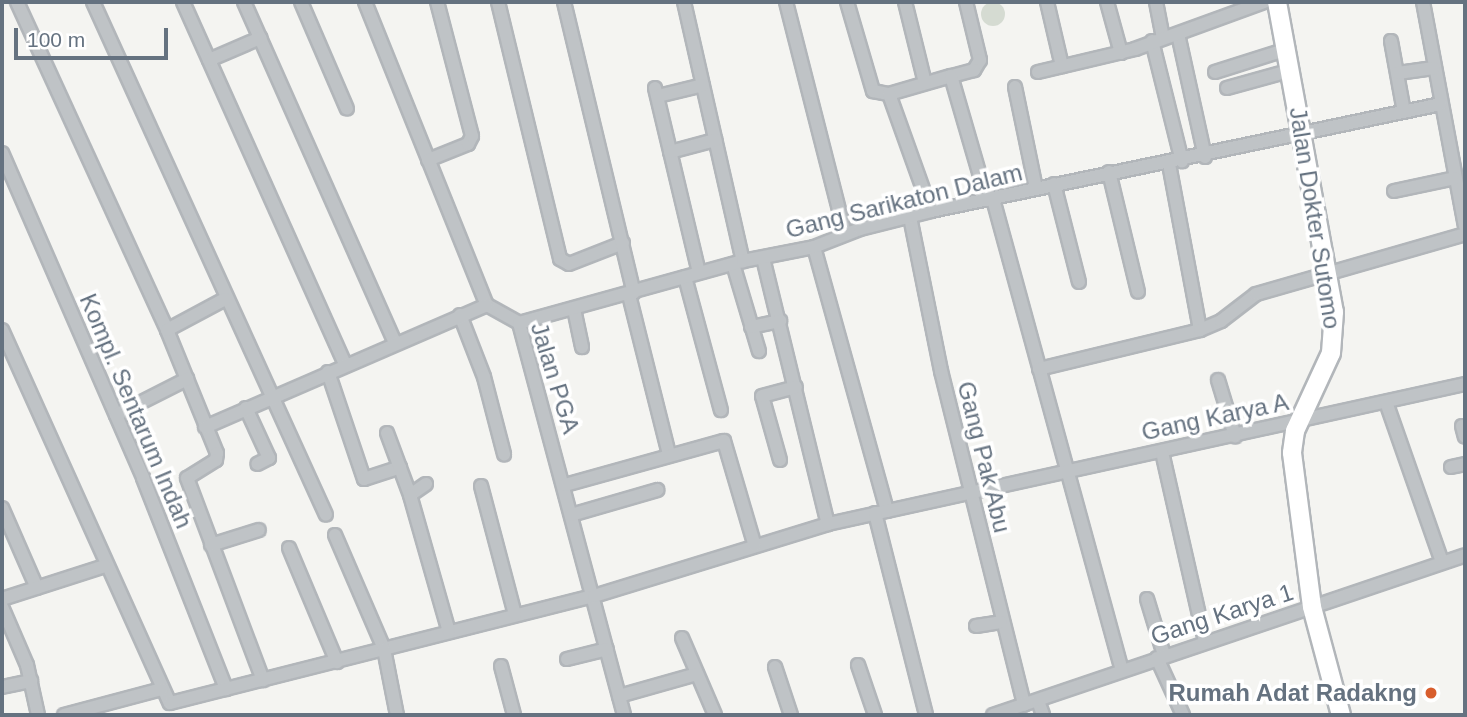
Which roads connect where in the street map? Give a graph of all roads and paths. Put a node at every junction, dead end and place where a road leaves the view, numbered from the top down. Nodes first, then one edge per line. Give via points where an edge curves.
1 (17, 2) edge
2 (93, 2) edge
3 (183, 2) edge
4 (244, 2) edge
5 (301, 2) edge
6 (365, 2) edge
7 (437, 2) edge
8 (498, 2) edge
9 (564, 2) edge
10 (684, 2) edge
11 (786, 2) edge
12 (847, 2) edge
13 (905, 2) edge
14 (966, 2) edge
15 (1047, 2) edge
16 (1107, 2) edge
17 (1156, 2) edge
18 (1264, 2) edge
19 (1277, 2) edge
20 (1423, 2) edge
21 (1178, 34) junction
22 (260, 38) junction
23 (1158, 39) junction
24 (1391, 41) dead end
25 (1288, 49) junction
26 (1121, 53) junction
27 (209, 60) junction
28 (1062, 66) junction
29 (1434, 68) junction
30 (1292, 70) junction
31 (1038, 72) dead end
32 (1215, 72) dead end
33 (1398, 73) junction
34 (951, 76) junction
35 (925, 83) junction
36 (703, 85) junction
37 (1015, 87) dead end
38 (1227, 88) dead end
39 (889, 94) junction
40 (1441, 104) junction
41 (347, 110) dead end
42 (1404, 112) junction
43 (1302, 134) junction
44 (715, 140) junction
45 (670, 152) junction
46 (2, 153) edge
47 (1205, 157) junction
48 (428, 160) junction
49 (1182, 161) junction
50 (1169, 164) junction
51 (1109, 172) junction
52 (1455, 178) junction
53 (1054, 184) junction
54 (1036, 188) junction
55 (1394, 191) dead end
56 (990, 199) junction
57 (1463, 210) edge
58 (931, 211) junction
59 (910, 216) junction
60 (1465, 226) edge
61 (845, 234) junction
62 (1465, 234) edge
63 (623, 243) junction
64 (814, 247) junction
65 (763, 258) junction
66 (738, 262) junction
67 (699, 272) junction
68 (1327, 275) junction
69 (685, 277) junction
70 (1079, 282) dead end
71 (1138, 292) dead end
72 (631, 294) junction
73 (225, 299) junction
74 (488, 305) junction
75 (574, 309) junction
76 (460, 315) junction
77 (780, 321) junction
78 (519, 323) junction
79 (751, 327) junction
80 (2, 330) edge
81 (167, 330) junction
82 (1200, 330) junction
83 (395, 344) junction
84 (582, 347) dead end
85 (759, 351) dead end
86 (345, 364) junction
87 (1040, 369) junction
88 (328, 372) junction
89 (187, 380) junction
90 (1218, 380) dead end
91 (1465, 384) edge
92 (796, 387) junction
93 (270, 396) junction
94 (1386, 402) junction
95 (246, 408) junction
96 (720, 410) dead end
97 (116, 415) junction
98 (1300, 421) junction
99 (205, 427) junction
100 (387, 433) dead end
101 (1235, 436) junction
102 (1163, 452) junction
103 (504, 454) dead end
104 (669, 454) junction
105 (780, 460) dead end
106 (257, 464) dead end
107 (1465, 464) edge
108 (400, 467) junction
109 (1451, 467) dead end
110 (1069, 469) junction
111 (426, 484) dead end
112 (565, 485) junction
113 (481, 486) dead end
114 (657, 490) dead end
115 (974, 491) junction
116 (410, 495) junction
117 (2, 508) edge
118 (881, 512) junction
119 (326, 515) dead end
120 (571, 515) junction
121 (828, 524) junction
122 (259, 530) dead end
123 (335, 535) dead end
124 (211, 545) junction
125 (755, 546) junction
126 (289, 548) dead end
127 (1465, 555) edge
128 (1441, 562) junction
129 (104, 566) junction
130 (37, 588) junction
131 (594, 596) junction
132 (1147, 599) dead end
133 (2, 600) edge
134 (2, 607) edge
135 (1312, 607) junction
136 (515, 615) junction
137 (1001, 622) junction
138 (976, 626) dead end
139 (449, 632) junction
140 (682, 638) dead end
141 (1205, 641) junction
142 (384, 649) junction
143 (607, 649) junction
144 (1161, 656) junction
145 (567, 659) dead end
146 (337, 662) junction
147 (858, 665) dead end
148 (501, 666) dead end
149 (775, 667) dead end
150 (1122, 670) junction
151 (698, 674) junction
152 (263, 680) junction
153 (31, 681) junction
154 (2, 687) edge
155 (162, 689) junction
156 (226, 690) junction
157 (619, 695) junction
158 (1038, 701) junction
159 (1024, 705) junction
160 (172, 709) edge
161 (38, 715) edge
162 (64, 715) edge
163 (397, 715) edge
164 (514, 715) edge
165 (624, 715) edge
166 (716, 715) edge
167 (791, 715) edge
168 (875, 715) edge
169 (926, 715) edge
170 (993, 715) edge
171 (1042, 715) edge
172 (1183, 715) edge
173 (1341, 715) edge

1 - 81 street
2 - 73 street
3 - 27 street
4 - 22 street
5 - 41 street
6 - 48 street
7 - 48 street via 472,136 468,145
8 - 63 street via 560,259 569,264
9 - 63 street
10 - 36 street
11 - 61 street
12 - 39 street via 870,87 876,93
13 - 35 street
14 - 34 street via 980,60 974,70
15 - 28 street
16 - 26 street
17 - 23 street
18 - 21 street
19 - 25 street, Jalan Dokter Sutomo
20 - 29 street
21 - 23 street
21 - 47 street
22 - 27 street
22 - 83 street
23 - 26 street
23 - 49 street
24 - 33 street
25 - 30 street, Jalan Dokter Sutomo
25 - 32 street
26 - 28 street
27 - 86 street
28 - 31 street
29 - 33 street
29 - 40 street
30 - 38 street
30 - 43 street, Jalan Dokter Sutomo
33 - 42 street
34 - 35 street
34 - 56 street
35 - 39 street
36 - 44 street
36 - 45 street via 657,92
37 - 54 street
39 - 58 street
40 - 42 street, Gang Sarikaton Dalam
40 - 52 street
42 - 43 street, Gang Sarikaton Dalam
43 - 47 street, Gang Sarikaton Dalam
43 - 68 street, Jalan Dokter Sutomo
44 - 45 street
44 - 66 street
45 - 67 street
46 - 97 street, Kompl. Sentarum Indah
47 - 49 street, Gang Sarikaton Dalam
48 - 74 street
49 - 50 street, Gang Sarikaton Dalam
50 - 51 street, Gang Sarikaton Dalam
50 - 82 street
51 - 53 street, Gang Sarikaton Dalam
51 - 71 street
52 - 55 street
52 - 57 street
53 - 54 street, Gang Sarikaton Dalam
53 - 70 street
54 - 56 street, Gang Sarikaton Dalam
56 - 58 street, Gang Sarikaton Dalam
56 - 87 street
57 - 60 street
58 - 59 street, Gang Sarikaton Dalam
59 - 61 street, Gang Sarikaton Dalam
59 - 115 street, Gang Pak Abu via 941,371
61 - 64 street, Gang Sarikaton Dalam
62 - 68 street
63 - 72 street
64 - 65 street, Gang Sarikaton Dalam
64 - 118 street
65 - 66 street, Gang Sarikaton Dalam
65 - 77 street
66 - 67 street, Gang Sarikaton Dalam
66 - 79 street
67 - 69 street, Gang Sarikaton Dalam
68 - 82 street via 1256,294 1221,321
68 - 98 street, Jalan Dokter Sutomo via 1334,341
69 - 72 street, Gang Sarikaton Dalam
69 - 96 street
72 - 75 street, Gang Sarikaton Dalam
72 - 104 street
73 - 81 street
73 - 93 street
74 - 76 street
74 - 78 street, Jalan PGA
75 - 78 street, Gang Sarikaton Dalam
75 - 84 street
76 - 83 street
76 - 103 street via 484,377
77 - 79 street
77 - 92 street
78 - 112 street, Jalan PGA
79 - 85 street
80 - 129 street
81 - 89 street
82 - 87 street
83 - 86 street
86 - 88 street
87 - 110 street
88 - 93 street
88 - 108 street via 364,479
89 - 97 street
89 - 99 street
90 - 101 street
91 - 94 street, Gang Karya A
92 - 105 street via 762,396
92 - 121 street
93 - 95 street
93 - 119 street
94 - 98 street, Gang Karya A
94 - 128 street
95 - 99 street
95 - 106 street via 269,458
97 - 156 street, Kompl. Sentarum Indah
98 - 101 street, Gang Karya A
98 - 135 street, Jalan Dokter Sutomo via 1292,444 1293,470
99 - 124 street via 218,455 187,478
100 - 108 street
101 - 102 street, Gang Karya A
102 - 110 street, Gang Karya A
102 - 141 street
104 - 112 street
104 - 125 street via 724,440
107 - 109 street
108 - 116 street
110 - 115 street, Gang Karya A
110 - 150 street
111 - 116 street
112 - 120 street, Jalan PGA
113 - 136 street
114 - 120 street
115 - 118 street, Gang Karya A
115 - 137 street, Gang Pak Abu
116 - 139 street
117 - 130 street
118 - 121 street, Gang Karya A
118 - 169 street
120 - 131 street, Jalan PGA
121 - 125 street, Gang Karya A
122 - 124 street
123 - 142 street
124 - 152 street
125 - 131 street, Gang Karya A
126 - 146 street
127 - 128 street, Gang Karya 1
128 - 135 street, Gang Karya 1
129 - 130 street
129 - 155 street
130 - 133 street
131 - 136 street, Gang Karya A
131 - 143 street, Jalan PGA
132 - 144 street
134 - 153 street
135 - 141 street, Gang Karya 1
135 - 173 street, Jalan Dokter Sutomo
136 - 139 street, Gang Karya A
137 - 138 street
137 - 159 street, Gang Pak Abu
139 - 142 street, Gang Karya A
140 - 151 street
141 - 144 street, Gang Karya 1
142 - 146 street, Gang Karya A
142 - 163 street
143 - 145 street
143 - 157 street, Jalan PGA
144 - 150 street, Gang Karya 1
144 - 172 street
146 - 152 street, Gang Karya A
147 - 168 street
148 - 164 street
149 - 167 street
150 - 158 street, Gang Karya 1
151 - 157 street
151 - 166 street
152 - 156 street, Gang Karya A
153 - 154 street
153 - 161 street
155 - 160 street
155 - 162 street
156 - 160 street, Gang Karya A
157 - 165 street, Jalan PGA
158 - 159 street, Gang Karya 1
158 - 171 street
159 - 170 street, Gang Karya 1

